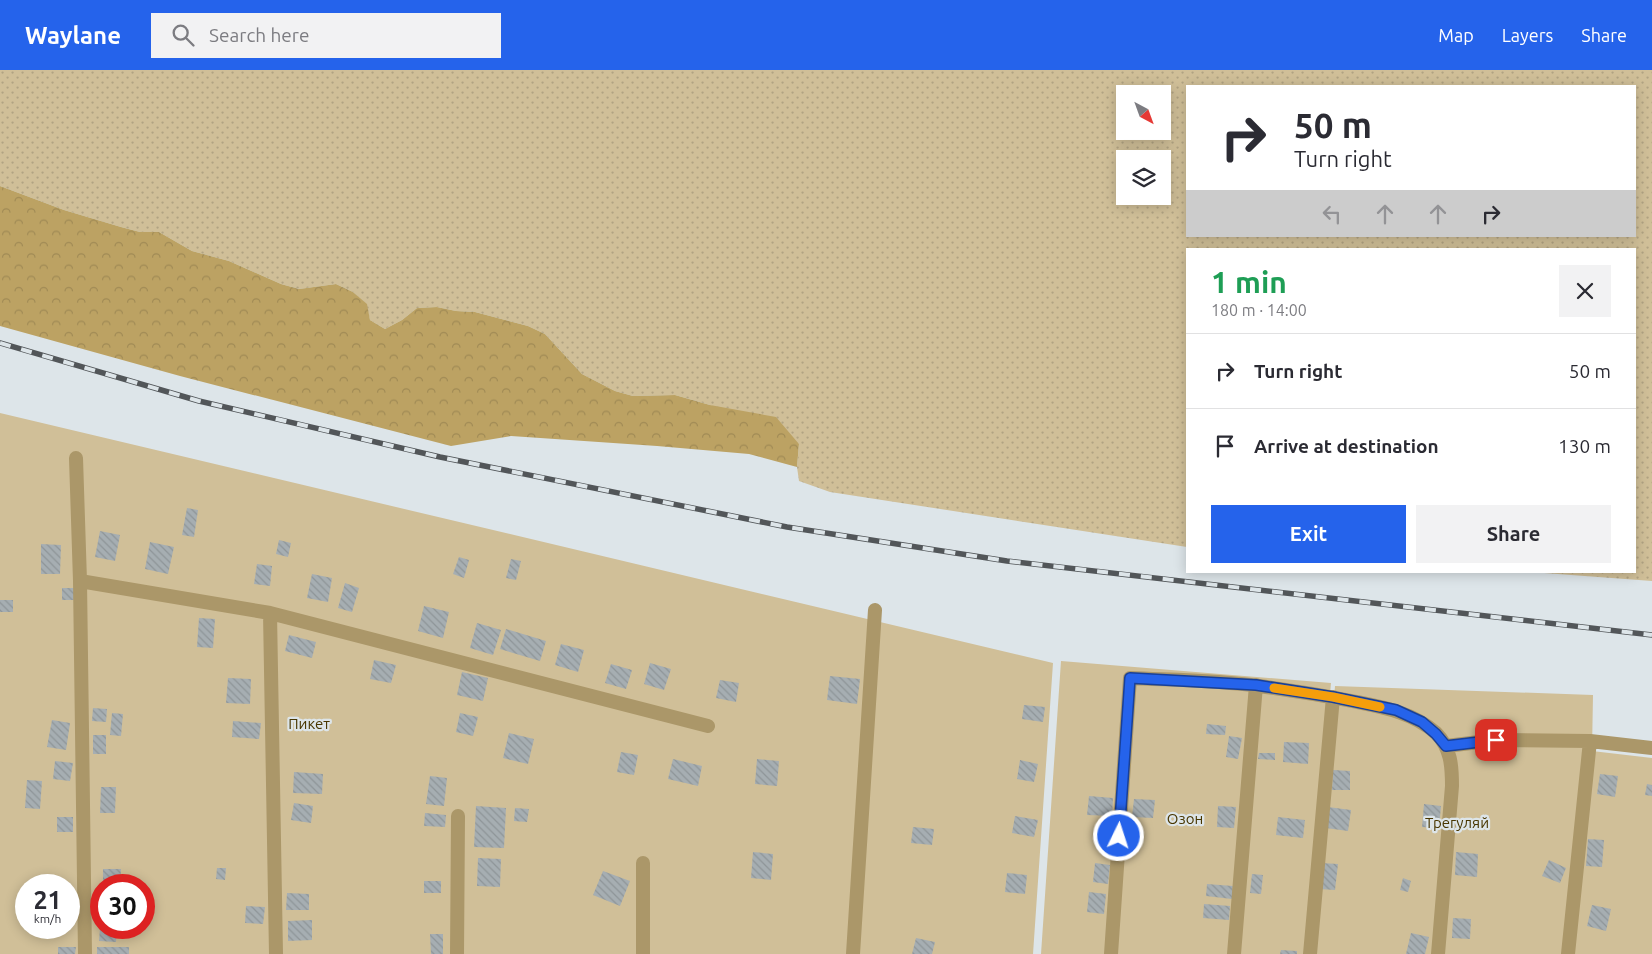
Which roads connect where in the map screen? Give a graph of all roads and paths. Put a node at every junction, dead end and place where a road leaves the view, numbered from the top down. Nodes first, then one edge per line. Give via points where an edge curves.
1 (76, 458) dead end
2 (80, 581) junction
3 (875, 610) dead end
4 (270, 613) junction
5 (1256, 685) junction
6 (1333, 697) junction
7 (708, 726) dead end
8 (1590, 741) junction
9 (1446, 746) junction
10 (1652, 748) edge
11 (458, 816) dead end
12 (643, 863) dead end
13 (85, 954) edge
14 (276, 954) edge
15 (457, 954) edge
16 (643, 954) edge
17 (853, 954) edge
18 (1111, 954) edge
19 (1234, 954) edge
20 (1310, 954) edge
21 (1438, 954) edge
22 (1568, 954) edge

1 - 2 street
2 - 4 street
2 - 13 street
3 - 17 street
4 - 7 street
4 - 14 street
5 - 6 street
5 - 18 street via 1130,678
5 - 19 street
6 - 9 street via 1396,710 1422,722
6 - 20 street
8 - 9 street via 1496,740
8 - 10 street
8 - 22 street
9 - 21 street via 1451,761 1452,786
11 - 15 street
12 - 16 street

